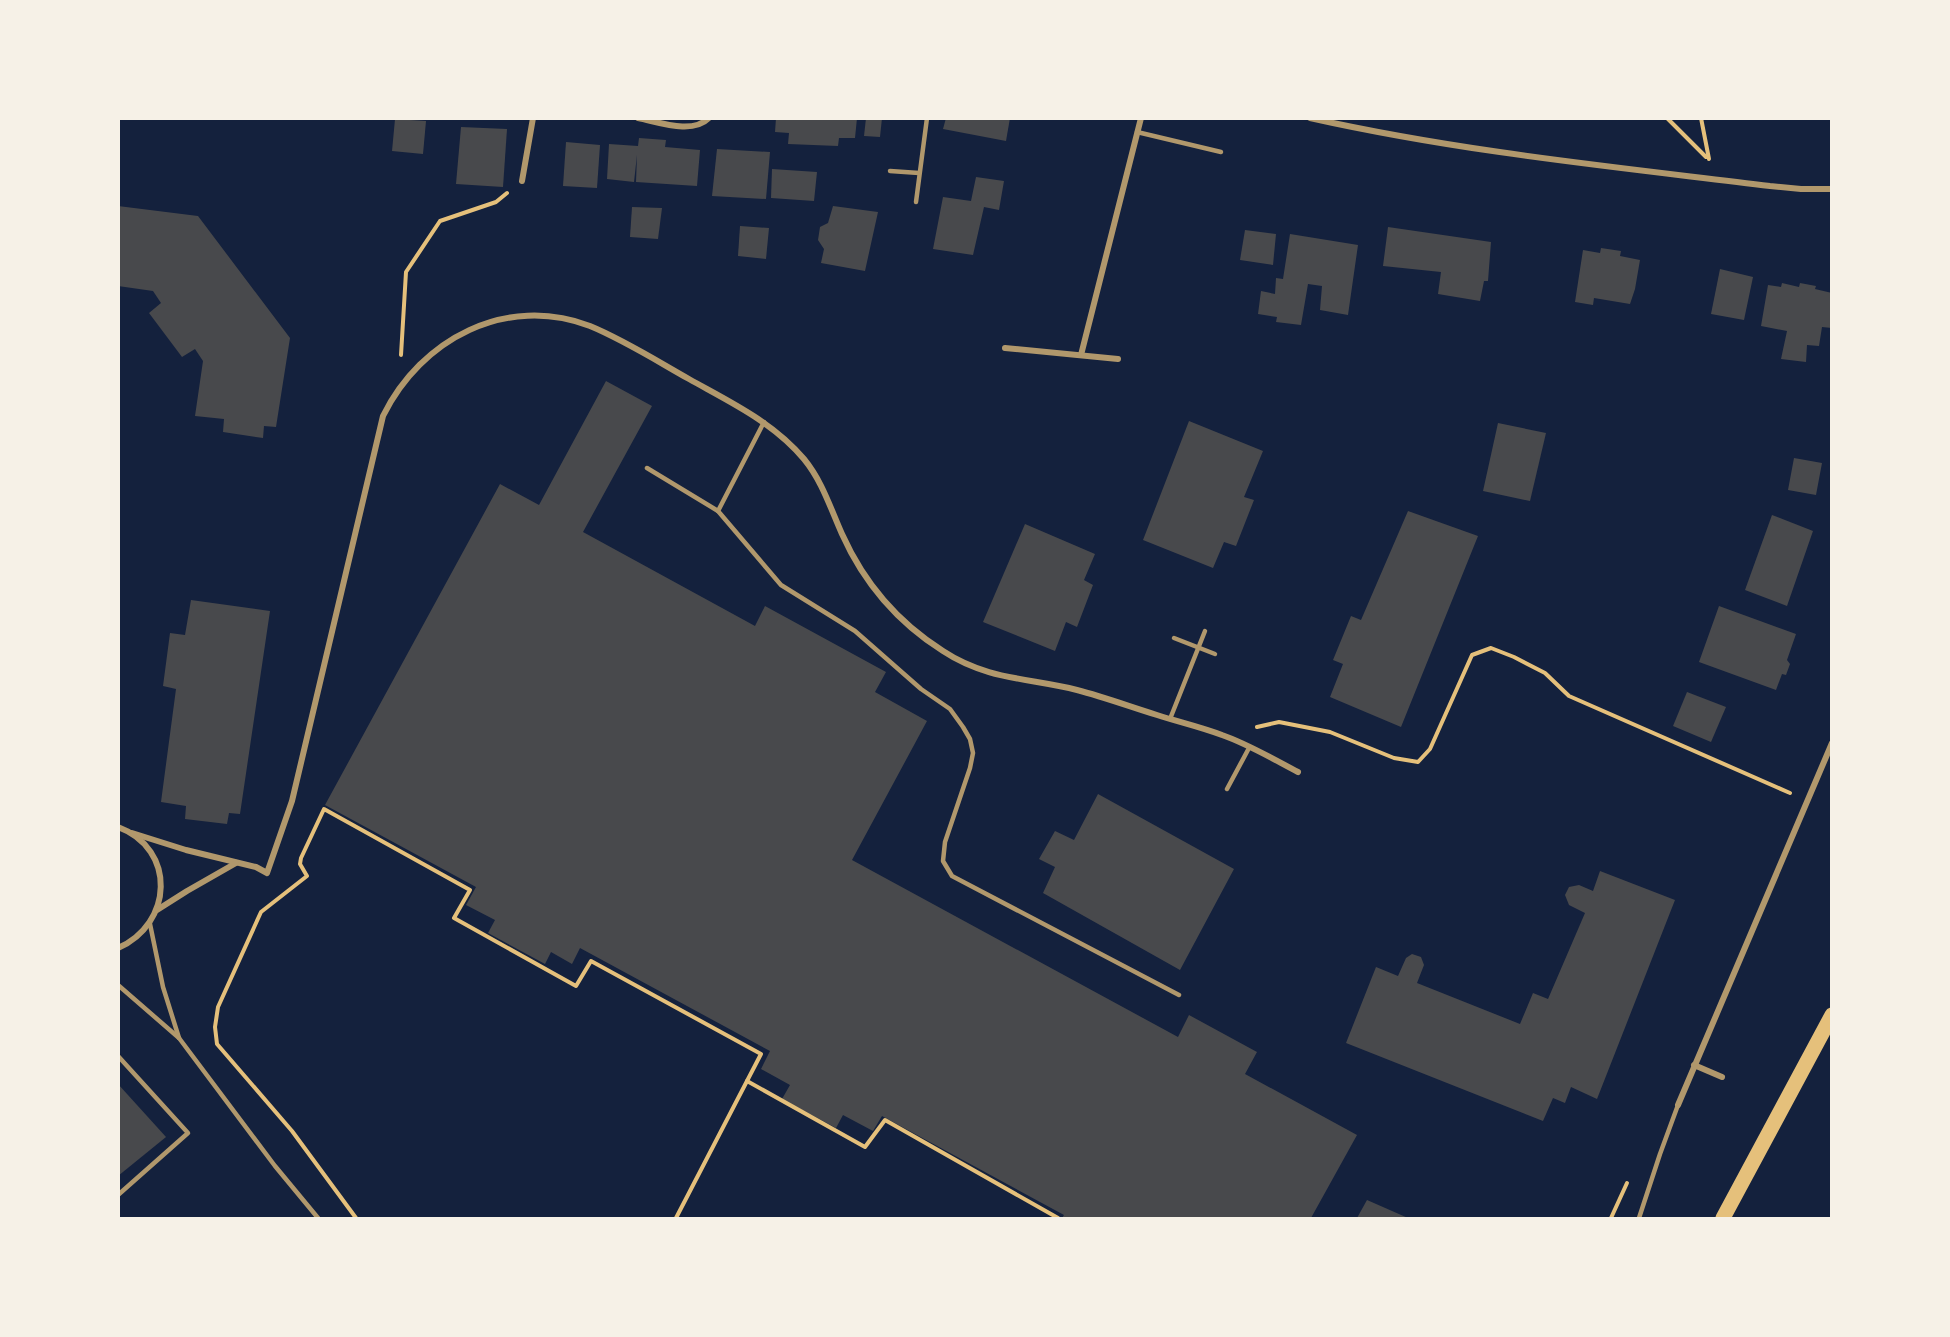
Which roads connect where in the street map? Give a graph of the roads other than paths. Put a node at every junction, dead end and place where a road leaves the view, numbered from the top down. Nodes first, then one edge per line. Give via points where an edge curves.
1 (533, 118) edge
2 (638, 118) edge
3 (709, 118) edge
4 (927, 118) edge
5 (1141, 118) edge
6 (1310, 118) edge
7 (1137, 132) junction
8 (1221, 152) dead end
9 (890, 171) dead end
10 (920, 173) junction
11 (522, 181) road end
12 (1832, 189) edge
13 (916, 201) dead end
14 (1005, 348) dead end
15 (1081, 355) junction
16 (1118, 359) dead end
17 (764, 422) junction
18 (647, 468) dead end
19 (718, 511) junction
20 (1205, 631) dead end
21 (1174, 638) dead end
22 (1199, 648) junction
23 (1215, 654) dead end
24 (1170, 719) junction
25 (1832, 743) edge
26 (1249, 748) junction
27 (1298, 772) dead end
28 (1227, 789) dead end
29 (119, 826) edge
30 (132, 833) junction
31 (236, 862) junction
32 (157, 910) junction
33 (150, 924) junction
34 (118, 948) edge
35 (118, 985) edge
36 (1179, 995) dead end
37 (1832, 1015) edge
38 (179, 1038) junction
39 (118, 1056) edge
40 (1694, 1065) junction
41 (1722, 1077) dead end
42 (1678, 1105) joint
43 (118, 1195) edge
44 (318, 1218) edge
45 (1639, 1218) edge
46 (1723, 1218) edge

1 - 11 street
2 - 3 street via 689,127
4 - 10 lane
5 - 7 street
6 - 12 street via 1480,151 1770,186
7 - 8 lane
7 - 15 street
9 - 10 lane
10 - 13 lane
14 - 15 street
15 - 16 street
17 - 19 lane
17 - 24 street via 804,459 822,485 860,569 882,600 944,652 998,676 1078,690
17 - 31 street via 617,339 589,326 547,317 483,324 428,355 399,389 383,416 292,801 267,873
18 - 19 lane
19 - 36 lane via 781,585 855,631 950,709 963,727 973,753 945,842 943,861 952,876
20 - 22 lane
21 - 22 lane
22 - 23 lane
22 - 24 lane
24 - 26 street via 1223,735
25 - 40 street
26 - 27 street
26 - 28 lane
29 - 30 street
30 - 31 street
30 - 32 street via 148,848 159,871 161,895
31 - 32 street
32 - 33 street
33 - 34 street via 141,935
33 - 38 lane
35 - 38 lane
37 - 46 main road
38 - 44 lane
39 - 43 lane via 188,1133
40 - 41 street
40 - 42 street
42 - 45 lane

